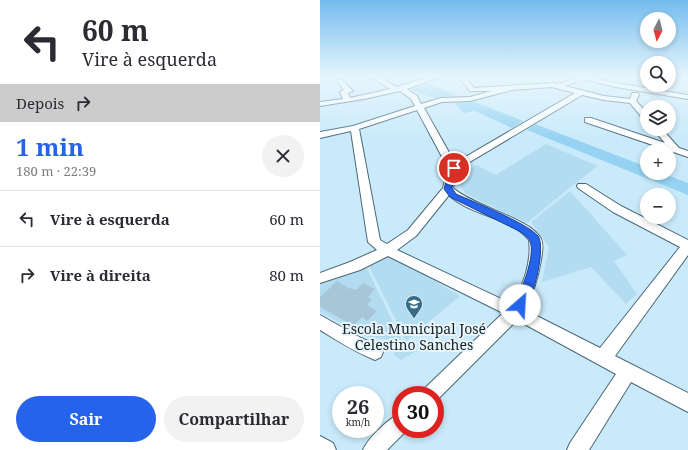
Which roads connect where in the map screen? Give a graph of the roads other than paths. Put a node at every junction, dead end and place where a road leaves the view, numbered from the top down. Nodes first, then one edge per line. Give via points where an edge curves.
1 (345, 97) edge
2 (359, 97) edge
3 (412, 97) edge
4 (477, 97) edge
5 (573, 97) edge
6 (600, 97) edge
7 (634, 97) edge
8 (662, 97) edge
9 (346, 100) junction
10 (632, 101) junction
11 (320, 104) edge
12 (688, 105) edge
13 (420, 108) junction
14 (640, 110) edge
15 (588, 120) dead end
16 (355, 128) junction
17 (320, 135) edge
18 (664, 136) edge
19 (677, 150) junction
20 (688, 154) edge
21 (454, 168) junction
22 (582, 186) dead end
23 (448, 189) junction
24 (688, 246) edge
25 (386, 250) junction
26 (320, 278) edge
27 (515, 312) junction
28 (320, 322) edge
29 (375, 352) dead end
30 (604, 358) junction
31 (628, 372) junction
32 (439, 386) edge
33 (688, 403) edge
34 (392, 432) edge
35 (320, 446) edge
36 (326, 450) edge
37 (373, 450) edge
38 (577, 450) edge

1 - 9 street
2 - 9 street
3 - 13 street
4 - 13 street via 444,99
5 - 21 street
6 - 10 street
7 - 10 street
8 - 12 street
9 - 11 street
10 - 14 street
13 - 16 street
13 - 21 street
15 - 19 street
16 - 17 street
16 - 25 street via 374,242
18 - 19 street
19 - 20 street
21 - 23 street
22 - 24 street via 624,213
23 - 25 street via 412,232
23 - 27 street via 453,195 525,230 534,239 536,246 530,282 525,297
24 - 30 street
25 - 26 street via 365,262
25 - 27 street
27 - 30 street
27 - 32 street
28 - 29 street
30 - 31 street
31 - 33 street
31 - 38 street
34 - 37 street
35 - 36 street

